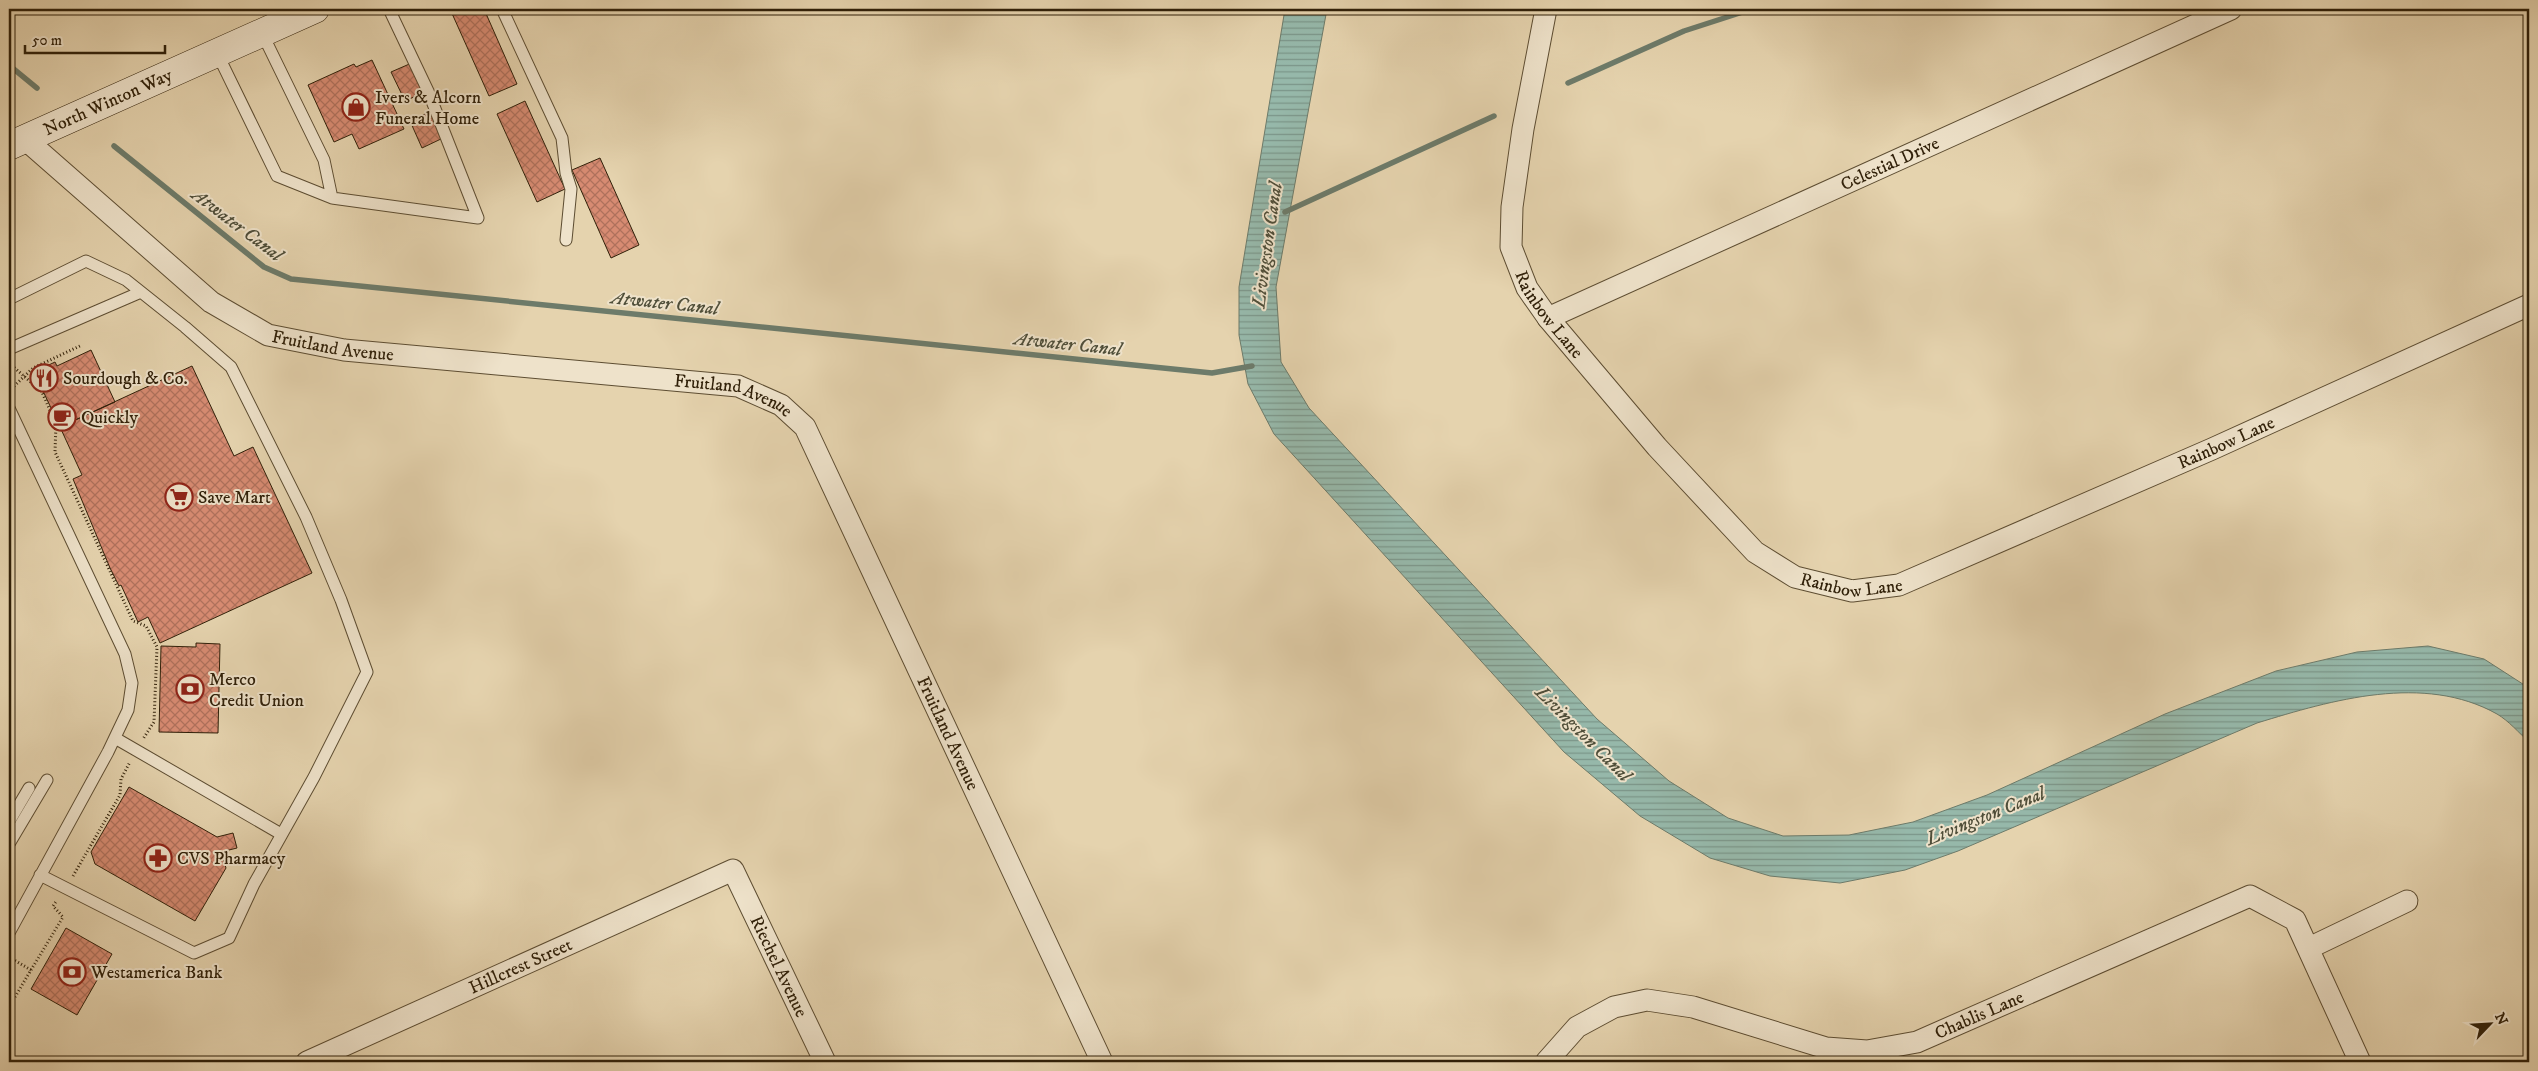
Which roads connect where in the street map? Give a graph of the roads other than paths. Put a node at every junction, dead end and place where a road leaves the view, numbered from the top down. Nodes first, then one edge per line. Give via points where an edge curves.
1 (315, 9) edge
2 (388, 9) edge
3 (502, 9) edge
4 (1546, 9) edge
5 (2231, 9) edge
6 (261, 33) junction
7 (217, 53) junction
8 (17, 142) edge
9 (332, 198) junction
10 (566, 240) dead end
11 (141, 292) junction
12 (9, 299) edge
13 (2529, 305) edge
14 (1548, 318) junction
15 (9, 349) edge
16 (9, 408) edge
17 (115, 738) junction
18 (47, 780) dead end
19 (29, 788) dead end
20 (9, 822) edge
21 (281, 834) junction
22 (9, 844) edge
23 (733, 870) joint
24 (40, 875) junction
25 (2408, 901) dead end
26 (9, 933) edge
27 (2309, 948) junction
28 (307, 1062) edge
29 (825, 1062) edge
30 (1102, 1062) edge
31 (1546, 1062) edge
32 (2360, 1062) edge

1 - 6 main road, North Winton Way
2 - 9 lane via 428,91 478,218
3 - 10 lane via 562,138 566,173 572,189
4 - 14 street, Rainbow Lane via 1523,130 1512,207 1511,247 1527,288
5 - 14 street, Celestial Drive
6 - 7 main road, North Winton Way
6 - 9 lane via 324,160
7 - 8 main road, North Winton Way
7 - 9 lane via 277,176
8 - 30 street, Fruitland Avenue via 211,302 268,335 344,350 738,386 781,405 805,427
11 - 12 lane via 126,280 86,260
11 - 15 lane
11 - 21 lane via 231,367 306,517 367,672
13 - 14 street, Rainbow Lane via 2212,449 1899,585 1852,591 1795,576 1755,552 1657,447
16 - 17 lane via 126,654 132,683 128,710
17 - 21 lane
17 - 24 lane
18 - 22 lane
19 - 20 lane
21 - 24 lane via 229,938 194,953
23 - 28 street, Hillcrest Street
23 - 29 street, Riechel Avenue
24 - 26 lane
25 - 27 street
27 - 31 street, Chablis Lane via 2295,920 2250,896 1917,1042 1867,1051 1826,1048 1693,1007 1647,1000 1614,1006 1577,1028
27 - 32 street

